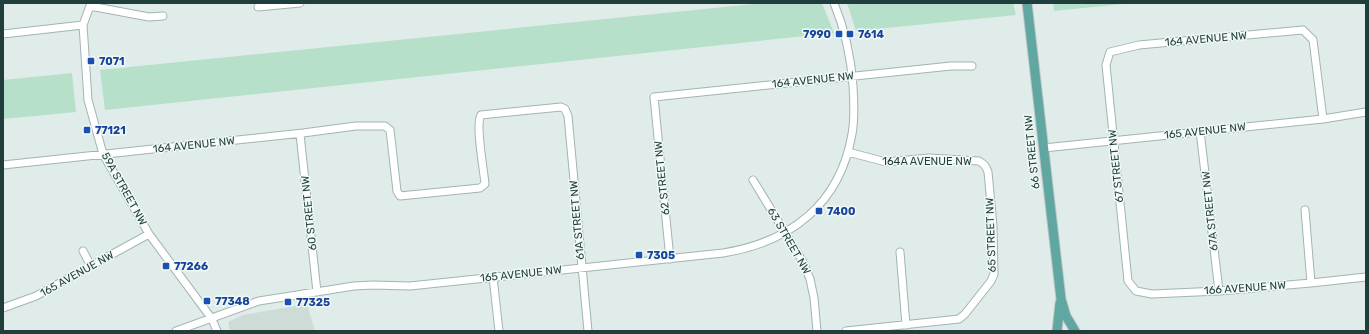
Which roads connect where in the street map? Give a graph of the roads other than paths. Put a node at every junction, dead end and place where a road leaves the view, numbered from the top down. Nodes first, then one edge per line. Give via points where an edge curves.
1 (300, 3) edge
2 (834, 3) edge
3 (1027, 3) edge
4 (90, 4) edge
5 (258, 7) dead end
6 (163, 16) dead end
7 (83, 25) junction
8 (3, 34) edge
9 (1110, 52) joint
10 (972, 66) dead end
11 (852, 76) junction
12 (654, 96) joint
13 (1366, 112) edge
14 (1323, 119) junction
15 (1200, 131) junction
16 (300, 134) junction
17 (1113, 140) junction
18 (1044, 148) junction
19 (848, 152) junction
20 (103, 154) junction
21 (983, 163) joint
22 (3, 166) edge
23 (753, 180) dead end
24 (400, 196) joint
25 (1305, 210) dead end
26 (786, 233) junction
27 (149, 234) junction
28 (83, 251) dead end
29 (900, 252) dead end
30 (670, 259) junction
31 (91, 266) junction
32 (581, 268) junction
33 (493, 277) junction
34 (1366, 277) edge
35 (1128, 282) joint
36 (1311, 283) junction
37 (1219, 291) junction
38 (317, 292) junction
39 (1061, 299) junction
40 (3, 308) edge
41 (212, 319) junction
42 (906, 325) junction
43 (176, 331) edge
44 (217, 331) edge
45 (499, 331) edge
46 (588, 331) edge
47 (817, 331) edge
48 (846, 331) edge
49 (1056, 331) edge
50 (1075, 331) edge

1 - 5 street
2 - 11 street, 165 AVENUE NW via 846,36
3 - 18 main road, 66 STREET NW
4 - 6 street via 149,17
4 - 7 street, 59A STREET NW
7 - 8 street
7 - 20 street, 59A STREET NW via 88,100
9 - 14 street, 164 AVENUE NW via 1139,45 1303,30 1313,40
9 - 17 street, 67 STREET NW via 1106,65
10 - 11 street, 164 AVENUE NW
11 - 12 street, 164 AVENUE NW
11 - 19 street, 165 AVENUE NW via 854,116
12 - 30 street, 62 STREET NW
13 - 14 street, 165 AVENUE NW
14 - 15 street, 165 AVENUE NW
15 - 17 street, 165 AVENUE NW
15 - 37 street, 67A STREET NW
16 - 20 street, 164 AVENUE NW
16 - 24 street, 164 AVENUE NW via 356,126 385,126 390,130 397,191
16 - 38 street, 60 STREET NW
17 - 18 street, 165 AVENUE NW
17 - 35 street, 67 STREET NW
18 - 39 main road, 66 STREET NW
19 - 21 street, 164A AVENUE NW via 886,162 941,158
19 - 26 street, 165 AVENUE NW via 830,191 821,203
20 - 22 street, 164 AVENUE NW
20 - 27 street, 59A STREET NW
21 - 42 street, 65 STREET NW via 988,172 993,226 994,274 991,281 959,319
23 - 26 street, 63 STREET NW
24 - 32 street, 61A STREET NW via 480,188 485,184 478,130 481,115 561,107 568,116
25 - 36 street
26 - 30 street, 165 AVENUE NW via 741,250
26 - 47 street, 63 STREET NW via 810,279
27 - 31 street, 165 AVENUE NW
27 - 41 street, 59A STREET NW
28 - 31 street
29 - 42 street
30 - 32 street, 165 AVENUE NW
31 - 40 street, 165 AVENUE NW via 36,296
32 - 33 street, 165 AVENUE NW
32 - 46 street, 61A STREET NW
33 - 38 street, 165 AVENUE NW via 410,286 354,286
33 - 45 street
34 - 36 street, 166 AVENUE NW
35 - 37 street, 166 AVENUE NW via 1136,291 1152,294
36 - 37 street, 166 AVENUE NW
38 - 41 street, 165 AVENUE NW via 259,301
39 - 49 main road, 66 STREET NW
39 - 50 main road, 66 STREET NW via 1066,316
41 - 43 street
41 - 44 street, 59A STREET NW
42 - 48 street

